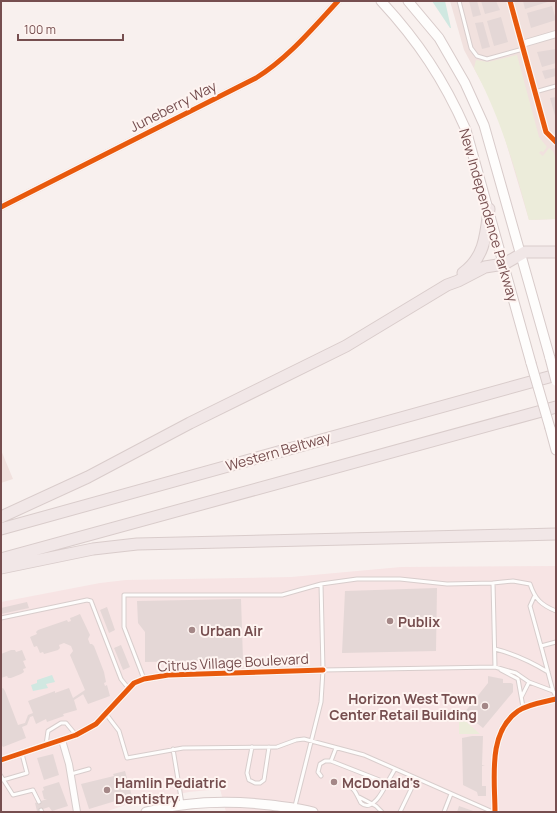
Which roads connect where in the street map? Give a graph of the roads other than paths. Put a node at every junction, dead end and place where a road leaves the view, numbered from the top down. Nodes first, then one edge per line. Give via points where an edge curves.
1 (338, 1) edge
2 (381, 1) edge
3 (408, 1) edge
4 (459, 1) edge
5 (510, 1) edge
6 (556, 34) edge
7 (523, 46) junction
8 (556, 86) edge
9 (535, 92) junction
10 (556, 142) edge
11 (1, 208) edge
12 (489, 209) junction
13 (556, 252) edge
14 (520, 255) junction
15 (504, 264) junction
16 (447, 285) junction
17 (556, 375) edge
18 (556, 381) edge
19 (556, 407) edge
20 (556, 450) edge
21 (1, 517) edge
22 (1, 529) edge
23 (556, 534) edge
24 (1, 559) edge
25 (1, 568) edge
26 (321, 584) junction
27 (493, 584) junction
28 (534, 597) junction
29 (556, 611) edge
30 (1, 618) edge
31 (556, 642) edge
32 (541, 646) junction
33 (495, 649) junction
34 (495, 667) junction
35 (323, 670) junction
36 (548, 672) junction
37 (144, 679) junction
38 (529, 682) junction
39 (129, 689) junction
40 (553, 691) junction
41 (522, 696) junction
42 (556, 697) edge
43 (524, 708) junction
44 (106, 714) junction
45 (76, 734) junction
46 (62, 740) junction
47 (311, 741) junction
48 (46, 745) junction
49 (252, 747) junction
50 (269, 747) junction
51 (336, 748) junction
52 (173, 749) junction
53 (21, 753) junction
54 (1, 760) edge
55 (331, 761) junction
56 (88, 769) dead end
57 (395, 769) junction
58 (71, 774) junction
59 (1, 776) edge
60 (321, 776) dead end
61 (416, 779) junction
62 (3, 780) junction
63 (387, 783) junction
64 (348, 785) dead end
65 (451, 794) junction
66 (359, 797) junction
67 (39, 802) dead end
68 (182, 804) junction
69 (376, 806) junction
70 (294, 810) edge
71 (77, 812) edge
72 (146, 812) edge
73 (313, 812) edge
74 (382, 812) edge
75 (400, 812) edge
76 (444, 812) edge
77 (494, 812) edge

1 - 11 street, Juneberry Way via 276,66
2 - 12 main road, New Independence Parkway via 404,26 435,68 452,98 468,136
3 - 14 main road, New Independence Parkway via 439,38 465,83 484,125
4 - 7 lane via 471,48 477,56 487,59
5 - 7 street
6 - 7 street
7 - 9 street
8 - 9 lane
9 - 10 street via 546,132
12 - 15 main road, New Independence Parkway
12 - 16 highway via 485,243 481,254 470,268
13 - 14 highway via 531,251
14 - 15 highway
14 - 18 main road, New Independence Parkway, bridge
15 - 16 highway via 485,267
15 - 20 main road, New Independence Parkway, bridge
16 - 21 highway via 346,346 190,422 88,477
17 - 22 highway, Western Beltway
19 - 24 highway
23 - 25 highway via 137,544 93,549
26 - 27 lane via 357,579
26 - 35 lane
26 - 37 lane via 282,595 124,596 124,627
27 - 28 lane via 513,581 530,584
27 - 33 lane
28 - 29 lane
28 - 32 lane via 530,606
30 - 39 lane via 91,601 121,679
31 - 32 lane
32 - 36 lane
33 - 34 lane
33 - 36 lane via 513,653
34 - 35 lane
34 - 38 lane via 516,673
34 - 41 lane via 518,679
35 - 37 street, Citrus Village Boulevard via 168,675
35 - 47 lane via 321,702
36 - 40 lane
37 - 39 street, Citrus Village Boulevard via 134,683
38 - 40 lane
38 - 41 lane
39 - 44 street, Citrus Village Boulevard
40 - 42 lane
41 - 43 lane
42 - 43 street
43 - 77 street via 510,719 497,740
44 - 45 street, Citrus Village Boulevard via 96,724
44 - 52 lane via 119,731 127,758
45 - 46 street, Citrus Village Boulevard
45 - 48 lane via 66,723 61,723 48,731
46 - 48 street, Citrus Village Boulevard
46 - 58 street
47 - 50 lane via 296,740 286,745
47 - 51 lane
47 - 70 lane
48 - 53 street, Citrus Village Boulevard
49 - 50 lane
49 - 50 lane via 247,773 249,780 255,783 264,780
49 - 52 lane
51 - 55 lane
51 - 57 lane via 364,755
52 - 68 lane
53 - 54 street, Citrus Village Boulevard
53 - 62 lane via 27,773
55 - 60 lane via 320,764 318,772
55 - 63 lane
56 - 58 lane
57 - 61 lane
57 - 63 lane
58 - 71 street
59 - 62 lane
61 - 65 lane
61 - 75 lane
62 - 67 lane via 13,795 34,790
63 - 69 lane
64 - 66 lane via 356,790
65 - 76 lane
65 - 77 lane
66 - 69 lane
66 - 69 lane via 362,805 368,809
68 - 70 main road via 236,801
68 - 72 main road
69 - 74 lane
70 - 73 main road

